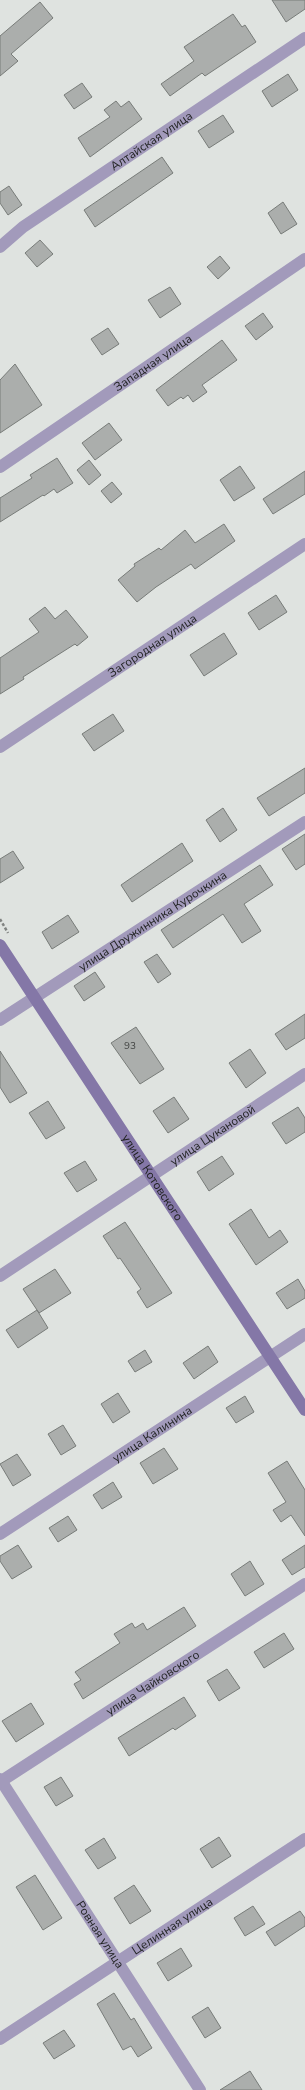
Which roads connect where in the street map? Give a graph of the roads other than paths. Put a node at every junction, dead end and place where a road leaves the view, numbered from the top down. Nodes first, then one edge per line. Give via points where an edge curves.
1 (305, 38) edge
2 (0, 247) edge
3 (305, 259) edge
4 (0, 467) edge
5 (305, 544) edge
6 (0, 747) edge
7 (305, 822) edge
8 (0, 945) edge
9 (34, 998) junction
10 (0, 1020) edge
11 (305, 1074) edge
12 (152, 1176) junction
13 (0, 1276) edge
14 (305, 1334) edge
15 (270, 1357) junction
16 (305, 1410) edge
17 (0, 1534) edge
18 (305, 1584) edge
19 (0, 1781) edge
20 (305, 1839) edge
21 (117, 1961) junction
22 (0, 2039) edge
23 (200, 2090) edge

1 - 2 street, Алтайская улица via 23,227
3 - 4 street, Западная улица
5 - 6 street, Загородная улица
7 - 9 street, улица Дружинника Курочкина
8 - 9 street, улица Котовского
9 - 10 street, улица Дружинника Курочкина
9 - 12 street, улица Котовского
11 - 12 street, улица Цукановой
12 - 13 street, улица Цукановой
12 - 15 street, улица Котовского
14 - 15 street, улица Калинина
15 - 16 street, улица Котовского
15 - 17 street, улица Калинина
18 - 19 street, улица Чайковского
19 - 21 street, Ровная улица
20 - 21 street, Целинная улица
21 - 22 street, Целинная улица
21 - 23 street, Ровная улица

